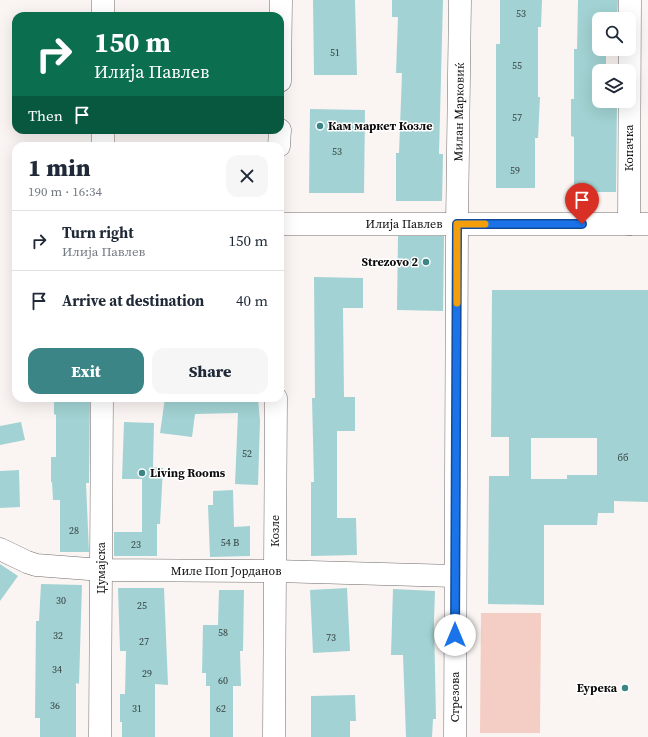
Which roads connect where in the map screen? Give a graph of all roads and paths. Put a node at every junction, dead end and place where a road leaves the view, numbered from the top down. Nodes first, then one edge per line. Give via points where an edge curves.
1 (104, 0) edge
2 (281, 0) edge
3 (460, 0) edge
4 (630, 0) edge
5 (103, 12) edge
6 (281, 12) edge
7 (284, 224) edge
8 (457, 224) junction
9 (638, 224) edge
10 (102, 402) edge
11 (276, 402) edge
12 (0, 549) edge
13 (102, 570) junction
14 (275, 571) junction
15 (455, 576) junction
16 (100, 737) edge
17 (274, 737) edge
18 (455, 737) edge

1 - 5 street
2 - 6 street
3 - 8 street, Милан Марковиќ
4 - 9 street, Копачка
7 - 8 street, Илија Павлев
8 - 9 street, Илија Павлев
8 - 15 street, Стрезова
10 - 13 street, Џумајска
11 - 14 street, Козле
12 - 13 street, Миле Поп Јорданов via 36,565
13 - 14 street, Миле Поп Јорданов
13 - 16 street, Џумајска
14 - 15 street, Миле Поп Јорданов
14 - 17 street, Козле
15 - 18 street, Стрезова

